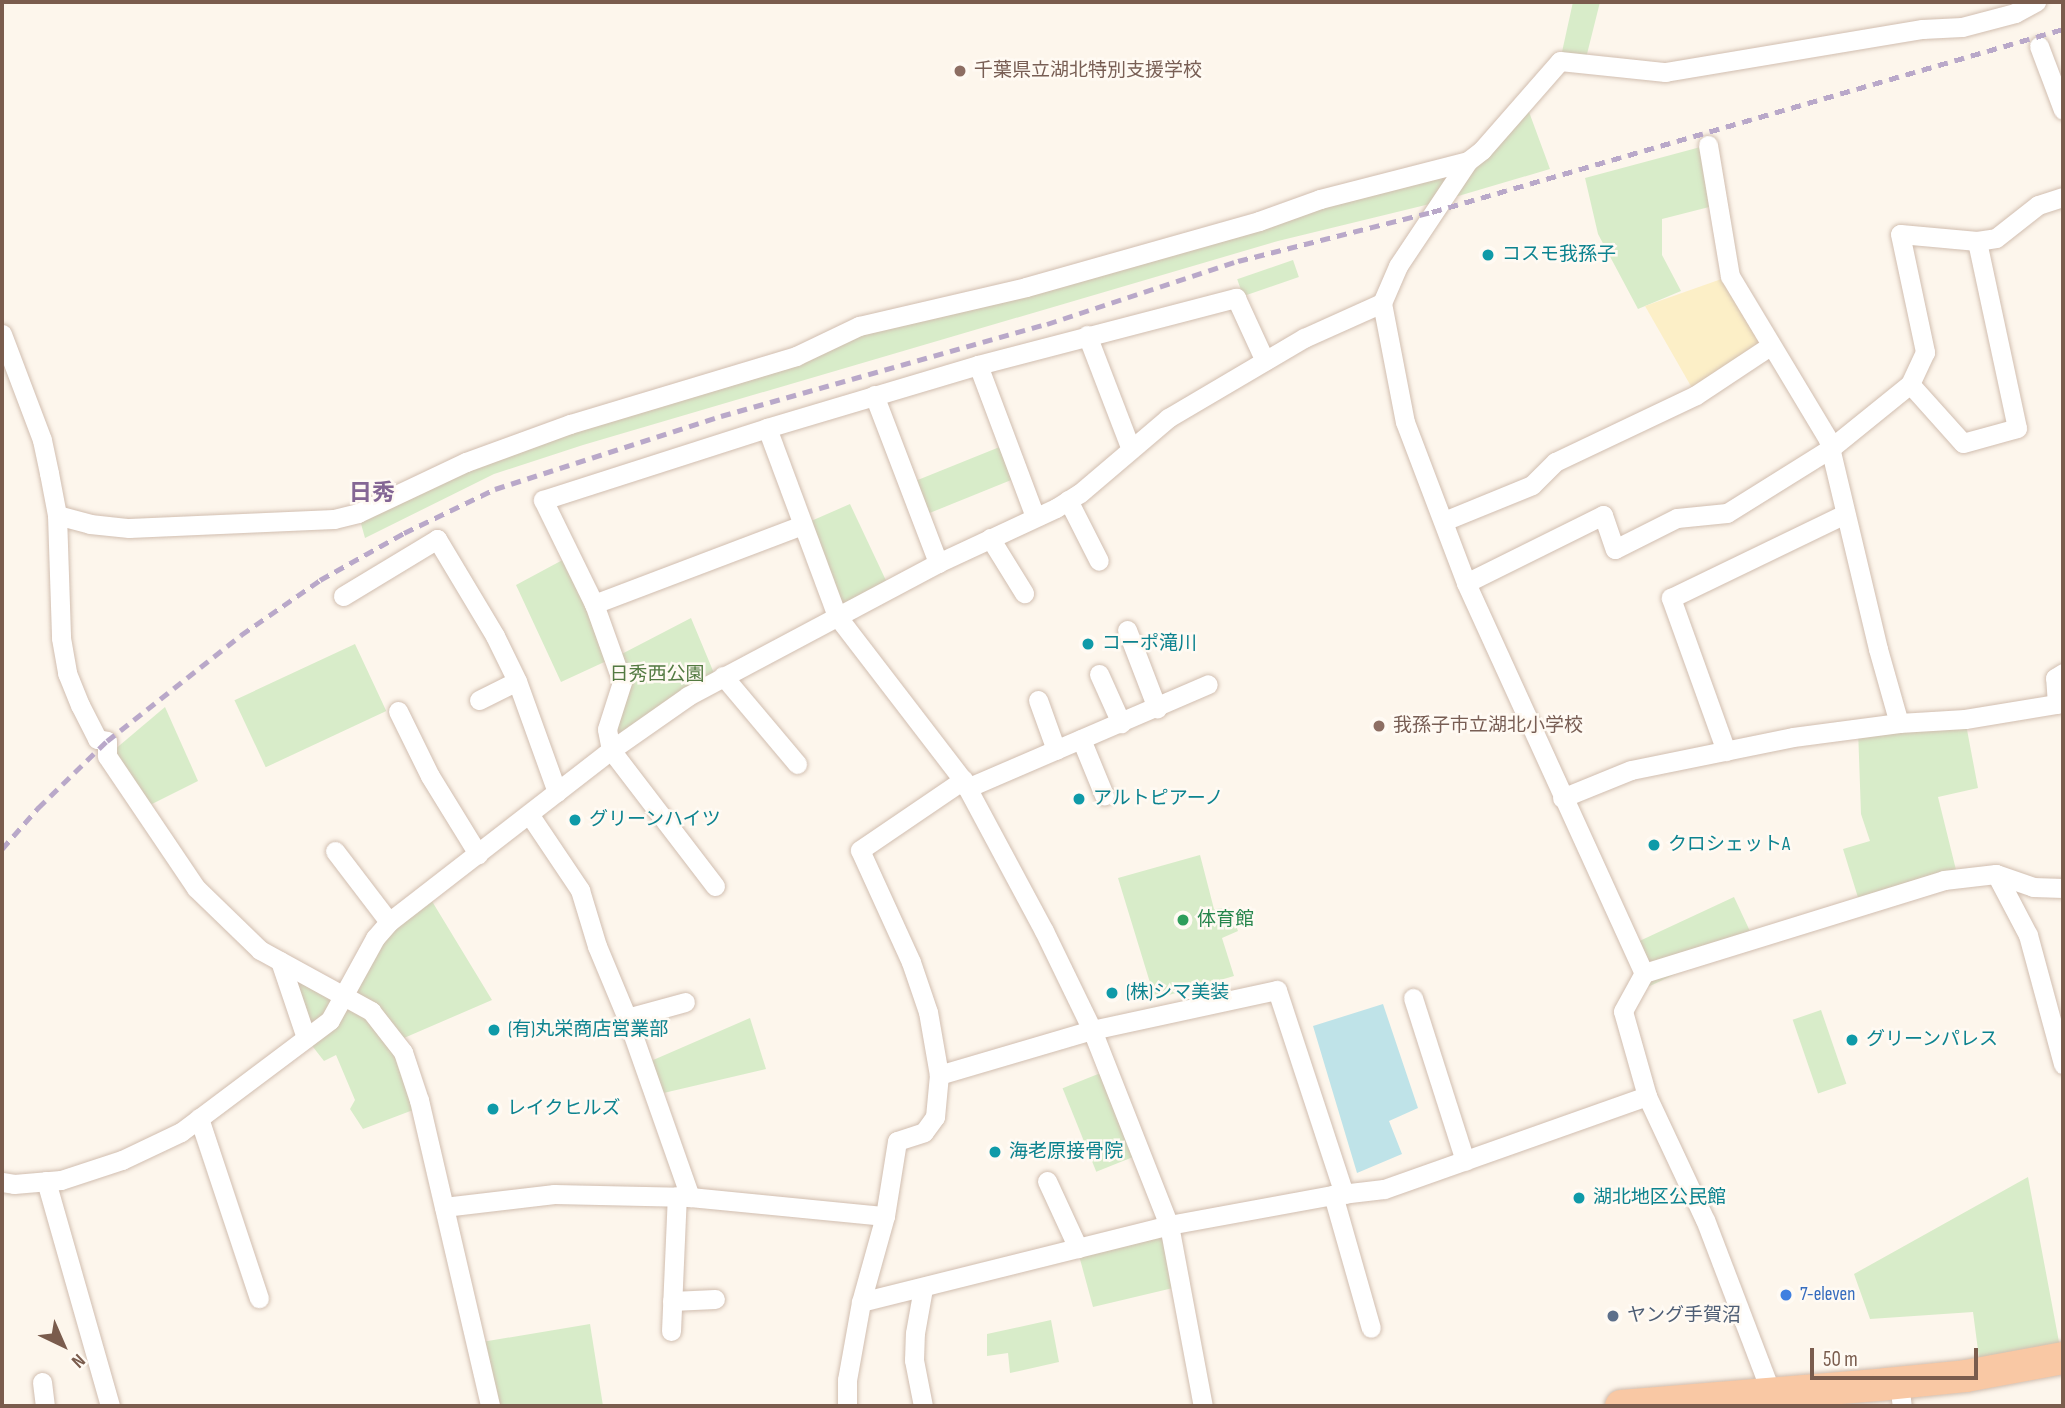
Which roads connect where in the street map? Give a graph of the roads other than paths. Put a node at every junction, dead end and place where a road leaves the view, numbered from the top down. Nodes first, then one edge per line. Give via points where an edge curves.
1 (2036, 2) edge
2 (2039, 46) dead end
3 (2057, 75) edge
4 (2063, 110) edge
5 (1708, 145) dead end
6 (1468, 161) junction
7 (2063, 197) edge
8 (1977, 242) junction
9 (1382, 303) junction
10 (2, 334) edge
11 (1087, 335) junction
12 (1770, 346) junction
13 (1265, 361) junction
14 (978, 365) junction
15 (1910, 384) junction
16 (874, 395) junction
17 (767, 428) junction
18 (1130, 447) junction
19 (1831, 448) junction
20 (1068, 500) junction
21 (1845, 514) junction
22 (57, 515) junction
23 (1035, 517) junction
24 (1444, 521) junction
25 (802, 525) junction
26 (990, 538) junction
27 (1098, 561) dead end
28 (938, 564) junction
29 (1466, 583) junction
30 (1024, 593) dead end
31 (343, 596) dead end
32 (594, 604) junction
33 (837, 616) junction
34 (1127, 630) dead end
35 (2063, 673) edge
36 (1099, 674) dead end
37 (723, 676) junction
38 (517, 681) junction
39 (1208, 684) dead end
40 (479, 700) dead end
41 (1038, 701) dead end
42 (1157, 708) junction
43 (398, 711) dead end
44 (1121, 723) junction
45 (1899, 723) junction
46 (1081, 739) junction
47 (611, 750) junction
48 (1056, 750) junction
49 (1726, 751) junction
50 (797, 764) dead end
51 (965, 784) junction
52 (557, 792) junction
53 (1104, 794) dead end
54 (1562, 798) junction
55 (528, 814) junction
56 (335, 851) dead end
57 (478, 854) junction
58 (1996, 874) junction
59 (715, 886) dead end
60 (2063, 888) edge
61 (389, 922) junction
62 (280, 961) junction
63 (1644, 973) junction
64 (344, 995) junction
65 (1413, 998) dead end
66 (685, 1002) dead end
67 (628, 1018) junction
68 (1092, 1030) junction
69 (306, 1038) junction
70 (2063, 1064) edge
71 (939, 1075) junction
72 (1647, 1096) junction
73 (199, 1118) junction
74 (1465, 1161) junction
75 (46, 1181) junction
76 (1047, 1181) dead end
77 (2, 1182) edge
78 (1338, 1194) junction
79 (683, 1197) junction
80 (444, 1207) junction
81 (885, 1216) junction
82 (1169, 1225) junction
83 (1078, 1248) junction
84 (923, 1288) junction
85 (259, 1298) dead end
86 (715, 1299) dead end
87 (672, 1301) junction
88 (861, 1302) junction
89 (1371, 1328) dead end
90 (671, 1331) dead end
91 (2063, 1358) edge
92 (42, 1382) dead end
93 (1901, 1395) edge
94 (1771, 1401) edge
95 (45, 1406) edge
96 (110, 1406) edge
97 (490, 1406) edge
98 (847, 1406) edge
99 (923, 1406) edge
100 (1203, 1406) edge
101 (1621, 1406) edge

1 - 6 street via 2015,13 1962,27 1922,29 1665,72 1560,61
2 - 3 street
3 - 4 street
5 - 12 street via 1730,276
6 - 9 street via 1398,266
6 - 22 street via 1026,288 859,326 796,356 570,424 466,462 358,513 334,519 128,528
7 - 8 street via 2038,205 1996,238
8 - 15 street via 1900,234 1925,352
8 - 15 street via 2017,428 1963,443
9 - 13 street
9 - 24 street via 1405,422
10 - 22 street via 42,440
11 - 13 street via 1236,298
11 - 14 street
11 - 18 street
12 - 19 street
12 - 24 street via 1696,395 1555,462 1532,485
13 - 18 street via 1168,418
14 - 16 street
14 - 23 street
15 - 19 street
16 - 17 street
16 - 28 street
17 - 25 street
17 - 32 street via 543,500
18 - 20 street
19 - 21 street
19 - 29 street via 1727,513 1677,518 1615,549 1603,515
20 - 23 street
20 - 27 street
21 - 45 street
21 - 49 street via 1671,598
22 - 62 street via 61,638 67,673 80,705 97,739 107,741 107,756 196,888 260,950
23 - 26 street
24 - 29 street
25 - 32 street
25 - 33 street
26 - 28 street
26 - 30 street
28 - 33 street
29 - 54 street
31 - 38 street via 437,539
32 - 47 street via 622,681 607,729
33 - 37 street
33 - 51 street
34 - 42 street
35 - 45 street via 2055,678 2057,704 1965,719
36 - 44 street
37 - 47 street
37 - 50 street
38 - 40 street
38 - 52 street
39 - 42 street
41 - 48 street
42 - 44 street
43 - 57 street via 430,776
44 - 46 street
45 - 49 street
46 - 48 street
46 - 53 street
47 - 52 street
47 - 59 street
48 - 51 street
49 - 54 street via 1631,770
51 - 68 street
51 - 71 street via 860,850 924,999
52 - 55 street
54 - 63 street
55 - 57 street
55 - 67 street via 580,890 597,946
56 - 61 street
57 - 61 street
58 - 60 street via 2033,887
58 - 63 street via 1944,880
58 - 70 street via 2028,935
61 - 64 street via 375,938
62 - 64 street
62 - 69 street
63 - 72 street via 1623,1011
64 - 69 street via 330,1020
64 - 80 street via 371,1011 403,1052
65 - 74 street
66 - 67 street
67 - 79 street
68 - 71 street
68 - 78 street via 1277,990
68 - 82 street
69 - 73 street
71 - 81 street via 935,1117 925,1132 897,1142
72 - 74 street
72 - 94 street via 1705,1220
73 - 75 street via 181,1132 122,1160
73 - 85 street
74 - 78 street via 1384,1189
75 - 77 street
75 - 96 street
76 - 83 street
78 - 82 street
78 - 89 street
79 - 80 street via 554,1194
79 - 81 street
79 - 87 street
80 - 97 street
81 - 88 street
82 - 83 street
82 - 100 street
83 - 84 street
84 - 88 street
84 - 99 street via 914,1360
86 - 87 street
87 - 90 street
88 - 98 street
91 - 93 highway via 1966,1376
92 - 95 street
93 - 94 highway
94 - 101 highway

